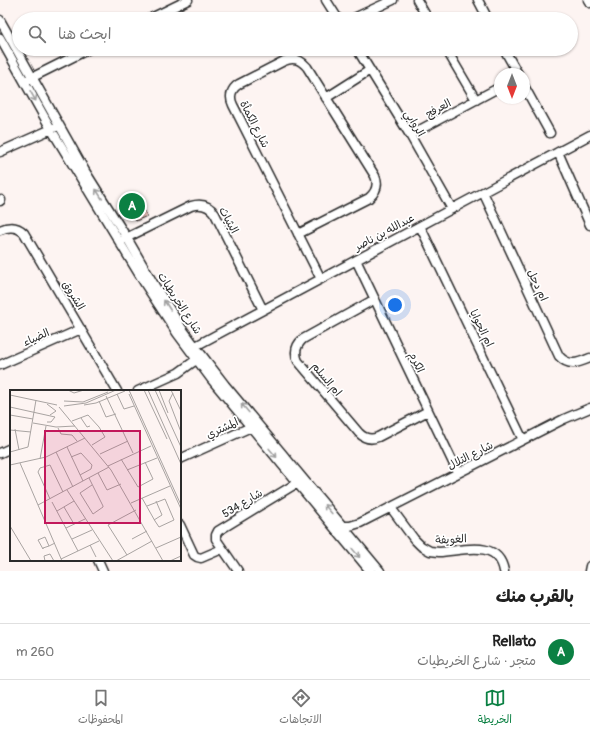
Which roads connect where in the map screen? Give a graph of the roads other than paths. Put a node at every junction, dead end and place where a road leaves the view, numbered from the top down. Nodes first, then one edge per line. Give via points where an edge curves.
1 (188, 0) edge
2 (326, 0) edge
3 (393, 0) edge
4 (417, 0) edge
5 (478, 0) edge
6 (588, 0) edge
7 (590, 3) edge
8 (163, 12) edge
9 (334, 12) edge
10 (367, 12) edge
11 (424, 12) edge
12 (484, 12) edge
13 (0, 20) edge
14 (0, 38) edge
15 (12, 45) edge
16 (12, 56) edge
17 (12, 56) edge
18 (17, 56) edge
19 (75, 56) edge
20 (361, 56) edge
21 (450, 56) edge
22 (508, 56) edge
23 (515, 68) edge
24 (370, 70) junction
25 (28, 79) junction
26 (494, 90) edge
27 (530, 97) edge
28 (326, 98) junction
29 (476, 100) junction
30 (55, 127) junction
31 (550, 133) dead end
32 (410, 135) junction
33 (590, 135) edge
34 (0, 152) edge
35 (558, 152) junction
36 (483, 192) junction
37 (452, 209) junction
38 (590, 225) edge
39 (420, 226) junction
40 (0, 230) edge
41 (298, 234) junction
42 (123, 240) junction
43 (356, 260) junction
44 (321, 279) junction
45 (375, 299) junction
46 (263, 310) junction
47 (81, 328) junction
48 (192, 348) junction
49 (199, 358) junction
50 (590, 358) edge
51 (0, 365) edge
52 (116, 390) edge
53 (140, 390) edge
54 (590, 408) edge
55 (428, 411) junction
56 (251, 426) junction
57 (524, 440) junction
58 (10, 448) edge
59 (0, 453) edge
60 (181, 459) edge
61 (458, 473) junction
62 (297, 483) junction
63 (391, 508) junction
64 (360, 523) junction
65 (342, 526) junction
66 (181, 527) edge
67 (354, 539) junction
68 (222, 549) junction
69 (98, 561) edge
70 (590, 566) edge
71 (103, 571) edge
72 (238, 571) edge
73 (370, 571) edge
74 (380, 571) edge
75 (504, 571) edge
76 (589, 571) edge

1 - 8 street
2 - 9 street
3 - 10 street
4 - 11 street
5 - 12 street
6 - 7 street
13 - 15 street, شارع الخريطيات
14 - 16 street, شارع الخريطيات
17 - 25 street, شارع الخريطيات
18 - 25 street, شارع الخريطيات
19 - 25 street
20 - 24 street, الروابي
21 - 29 street
22 - 23 street
24 - 28 street
24 - 32 street, الروابي
25 - 30 street, شارع الخريطيات
26 - 29 street, العرفج
27 - 31 street
28 - 41 street, شارع الكمأة via 375,176 376,188 369,198
28 - 41 street, شارع الكمأة via 307,67 295,59 284,61 238,84 231,95 231,102
29 - 32 street, العرفج
30 - 34 street
30 - 42 street, شارع الخريطيات
32 - 37 street, الروابي
33 - 35 street, عبدالله بن ناصر
35 - 36 street, عبدالله بن ناصر
35 - 38 street
36 - 37 street, عبدالله بن ناصر
36 - 50 street, ام دحل via 559,356 573,363
37 - 39 street, عبدالله بن ناصر
39 - 43 street, عبدالله بن ناصر
39 - 57 street, ام الحوايا
40 - 47 street, الشروق via 12,227 24,233
41 - 44 street, شارع الكمأة
42 - 46 street, اليثياث via 191,206 206,206 215,214
42 - 48 street, شارع الخريطيات
43 - 44 street, عبدالله بن ناصر
43 - 45 street, الكرم
44 - 46 street, عبدالله بن ناصر
45 - 55 street, الكرم
45 - 55 street, ام السلم via 303,339 297,347 298,361 359,434 366,438 378,437
46 - 48 street, عبدالله بن ناصر
47 - 51 street, الضياء
47 - 52 street, الشروق
48 - 49 street, شارع الخريطيات
49 - 53 street via 178,373
49 - 56 street, شارع الخريطيات via 212,380
65 -> 49 street, شارع الخريطيات via 225,385
54 - 57 street, شارع التلال
55 - 61 street, الكرم
56 - 60 street, المشتري
56 -> 62 street, شارع الخريطيات
57 - 61 street, شارع التلال
58 - 59 street
61 - 63 street, شارع التلال
62 - 68 street, شارع 534 via 218,531 216,537
62 -> 73 street, شارع الخريطيات
63 - 64 street, شارع التلال
63 - 75 street, الغويفة via 417,543 425,549 439,552 485,549 498,556
64 - 65 street, شارع التلال
64 - 67 street via 354,531
65 - 67 street, شارع الخريطيات
66 - 68 street via 197,558 203,558
67 - 74 street, شارع الخريطيات
68 - 72 street, شارع 534
69 - 71 street
70 - 76 street

